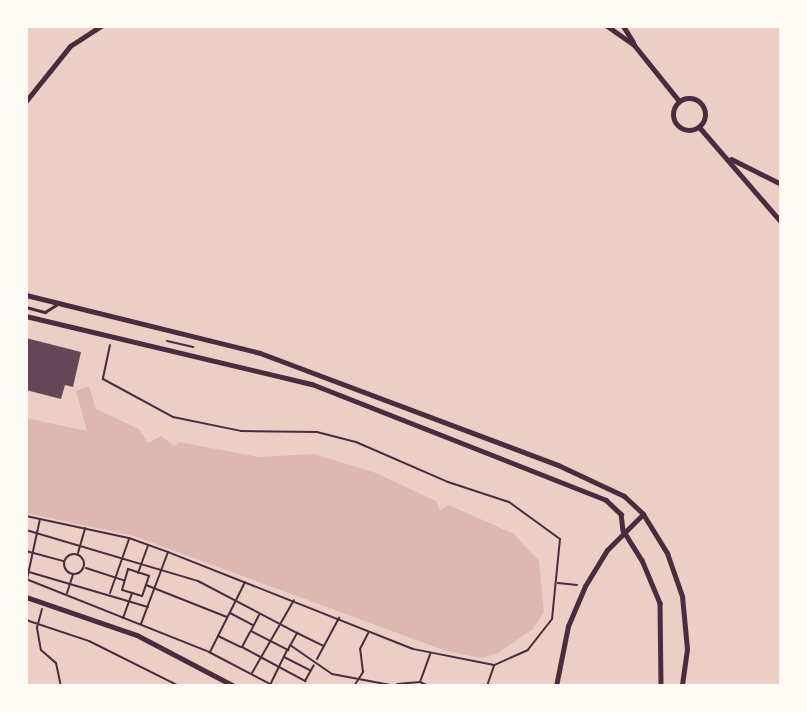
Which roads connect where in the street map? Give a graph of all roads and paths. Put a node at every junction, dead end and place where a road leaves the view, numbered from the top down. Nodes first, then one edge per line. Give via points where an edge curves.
1 (101, 26) edge
2 (607, 26) edge
3 (623, 26) edge
4 (634, 45) junction
5 (26, 101) edge
6 (679, 101) junction
7 (699, 127) junction
8 (728, 158) junction
9 (781, 184) edge
10 (781, 222) edge
11 (26, 295) edge
12 (56, 305) junction
13 (26, 307) edge
14 (26, 316) edge
15 (110, 337) junction
16 (159, 340) dead end
17 (198, 349) dead end
18 (643, 514) junction
19 (26, 516) edge
20 (40, 518) junction
21 (85, 527) junction
22 (26, 530) edge
23 (623, 530) junction
24 (37, 533) junction
25 (129, 538) junction
26 (26, 541) edge
27 (80, 544) junction
28 (148, 545) junction
29 (27, 551) edge
30 (33, 552) junction
31 (168, 552) junction
32 (78, 554) junction
33 (26, 555) edge
34 (121, 557) junction
35 (65, 561) junction
36 (141, 563) junction
37 (84, 567) junction
38 (160, 569) junction
39 (29, 572) junction
40 (138, 573) junction
41 (73, 574) junction
42 (115, 577) junction
43 (27, 579) edge
44 (125, 580) junction
45 (246, 581) junction
46 (69, 583) junction
47 (557, 583) junction
48 (146, 585) junction
49 (584, 586) junction
50 (155, 588) junction
51 (66, 593) junction
52 (132, 593) junction
53 (109, 595) junction
54 (26, 597) edge
55 (295, 599) junction
56 (235, 600) junction
57 (45, 601) junction
58 (129, 601) junction
59 (34, 606) dead end
60 (149, 607) junction
61 (42, 609) junction
62 (229, 612) junction
63 (260, 614) junction
64 (227, 617) junction
65 (339, 618) junction
66 (123, 619) junction
67 (26, 620) edge
68 (280, 622) junction
69 (38, 623) junction
70 (141, 625) junction
71 (254, 626) junction
72 (251, 631) junction
73 (369, 632) junction
74 (297, 633) junction
75 (137, 635) junction
76 (218, 636) junction
77 (271, 640) junction
78 (290, 645) junction
79 (242, 647) junction
80 (324, 647) junction
81 (288, 650) junction
82 (209, 652) junction
83 (430, 654) junction
84 (261, 657) junction
85 (284, 657) junction
86 (317, 660) junction
87 (314, 665) junction
88 (494, 665) junction
89 (279, 667) junction
90 (311, 671) junction
91 (252, 673) junction
92 (360, 679) junction
93 (420, 682) junction
94 (270, 684) junction
95 (396, 685) edge
96 (61, 686) edge
97 (179, 686) edge
98 (234, 686) edge
99 (274, 686) edge
100 (354, 686) edge
101 (364, 686) edge
102 (429, 686) edge
103 (487, 686) edge
104 (556, 686) edge
105 (662, 686) edge
106 (682, 686) edge

1 - 5 street via 70,46
2 - 4 street
3 - 4 street
4 - 6 street
6 - 7 street via 689,97 700,102 705,111
6 - 7 street via 672,115 676,124 685,130
7 - 8 street
8 - 9 street
8 - 10 street
11 - 12 street
12 - 13 lane via 45,312
12 - 18 street via 260,353 313,371 595,480 624,496
14 - 15 street
15 - 23 street via 190,352 312,384 585,489 621,514
15 - 47 path via 103,379 173,417 241,431 337,436 526,511 560,539
16 - 17 path
18 - 23 street
18 - 106 street via 667,553 682,596 687,621
19 - 20 path
20 - 21 path
20 - 24 path
21 - 25 path
21 - 27 path
22 - 24 path
23 - 49 street
23 - 105 street via 660,603
24 - 27 path
24 - 30 path
25 - 28 path
25 - 34 path
26 - 29 path
27 - 32 path
27 - 34 path
28 - 31 path
28 - 36 path
29 - 30 path
29 - 33 path
30 - 35 path
30 - 39 path
31 - 38 path
31 - 45 path
32 - 35 path
32 - 37 path
34 - 36 path
34 - 42 path
35 - 41 path
36 - 38 path
36 - 40 path
37 - 41 path
37 - 42 path
38 - 50 path
38 - 56 path
39 - 43 path
39 - 46 path
40 - 44 path via 128,569
40 - 48 path via 149,576
41 - 46 path
42 - 44 path
42 - 53 path
43 - 51 path
44 - 52 path via 122,590
45 - 55 path
45 - 56 path
46 - 51 path
46 - 53 path
47 - 49 path
47 - 88 path via 552,619 527,650
48 - 50 path
48 - 52 path via 142,596
49 - 104 street via 568,626
50 - 60 path
50 - 64 path
51 - 66 path
52 - 58 path
53 - 58 path
54 - 57 street
55 - 65 path
55 - 68 path
56 - 62 path
56 - 63 path
57 - 61 path
57 - 75 street
58 - 60 path
58 - 66 path
59 - 61 path
60 - 70 path
61 - 69 path
62 - 64 path
62 - 71 path
63 - 68 path
63 - 71 path
64 - 76 path
65 - 73 path
65 - 80 path
66 - 70 path
67 - 69 path
68 - 74 path
68 - 77 path
69 - 96 path via 41,650 56,663
69 - 97 path
70 - 75 path
70 - 82 path
71 - 72 path
72 - 77 path
72 - 79 path
73 - 83 path
73 - 92 path via 360,649 364,663
74 - 78 path
74 - 80 path
75 - 98 street
76 - 79 path
76 - 82 path
77 - 81 path
77 - 84 path
78 - 81 path
78 - 86 path
79 - 84 path
80 - 86 path
81 - 85 path
82 - 91 path
83 - 88 path
83 - 93 path
84 - 89 path
84 - 91 path
85 - 89 path
85 - 90 path
86 - 87 path
87 - 90 path
87 - 92 path
88 - 103 path
89 - 90 path via 305,681
89 - 94 path
91 - 94 path
92 - 95 path
92 - 100 path
92 - 101 path
93 - 95 path
93 - 102 path
94 - 99 path

